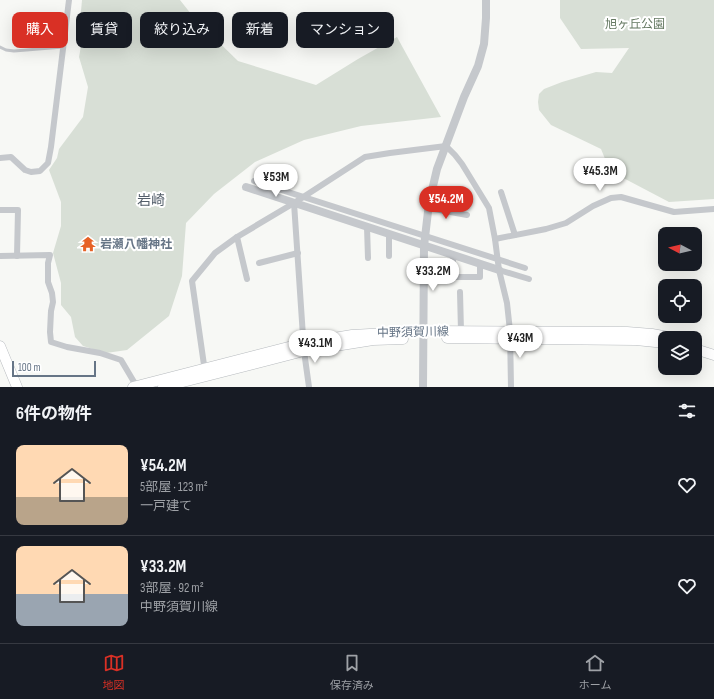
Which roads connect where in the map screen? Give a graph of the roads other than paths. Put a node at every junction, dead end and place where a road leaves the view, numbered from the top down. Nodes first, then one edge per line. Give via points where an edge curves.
1 (69, 0) edge
2 (486, 0) edge
3 (67, 12) edge
4 (0, 47) edge
5 (51, 48) edge
6 (63, 48) edge
7 (446, 146) junction
8 (0, 158) edge
9 (254, 181) dead end
10 (246, 187) dead end
11 (501, 192) dead end
12 (304, 197) junction
13 (294, 203) junction
14 (429, 208) junction
15 (0, 210) edge
16 (714, 210) edge
17 (466, 215) dead end
18 (367, 226) junction
19 (389, 234) junction
20 (425, 236) junction
21 (515, 236) junction
22 (237, 237) junction
23 (495, 239) junction
24 (424, 246) junction
25 (298, 253) junction
26 (453, 255) junction
27 (0, 256) edge
28 (17, 256) junction
29 (389, 256) dead end
30 (368, 258) dead end
31 (498, 259) junction
32 (259, 263) dead end
33 (480, 264) junction
34 (525, 268) dead end
35 (499, 270) junction
36 (247, 278) dead end
37 (529, 278) dead end
38 (460, 292) dead end
39 (461, 331) junction
40 (423, 334) junction
41 (510, 335) junction
42 (658, 335) edge
43 (658, 342) edge
44 (702, 345) edge
45 (0, 346) edge
46 (304, 347) junction
47 (714, 348) edge
48 (702, 351) edge
49 (714, 355) edge
50 (201, 377) junction
51 (17, 387) edge
52 (136, 387) edge
53 (163, 387) edge
54 (309, 387) edge
55 (423, 387) edge
56 (511, 387) edge

1 - 3 street
2 - 7 street via 484,44 478,66
4 - 5 lane via 14,51
6 - 8 street via 48,163 40,171 31,172 11,157
7 - 12 street via 365,157
7 - 14 street via 437,169
7 - 23 street via 462,164 489,208
9 - 12 street
10 - 13 street
11 - 21 street
12 - 13 street
12 - 20 street
13 - 18 street
13 - 22 street
13 - 25 street
14 - 17 street
14 - 20 street
15 - 28 street via 18,210
16 - 21 street via 674,212 621,197 611,198 566,223
18 - 19 street
18 - 30 street
19 - 24 street
19 - 29 street
20 - 24 street
20 - 31 street
21 - 23 street
22 - 36 street
22 - 50 street via 215,253 192,281
23 - 31 street
24 - 26 street
24 - 40 street
25 - 32 street
25 - 46 street
26 - 33 street
26 - 33 street via 453,278 480,277
27 - 28 street
28 - 52 street via 50,255 48,282 53,302 51,342 121,360
31 - 34 street
31 - 35 street
33 - 35 street
35 - 37 street
35 - 41 street via 507,303
38 - 39 street
39 - 40 main road, 中野須賀川線
39 - 41 main road, 中野須賀川線
40 - 41 main road, 中野須賀川線
40 - 46 main road, 中野須賀川線 via 352,335
40 - 55 street
41 - 42 main road, 中野須賀川線 via 627,332
41 - 43 main road, 中野須賀川線
41 - 56 street
44 - 47 main road
45 - 51 main road
46 - 50 main road, 中野須賀川線
46 - 54 street
48 - 49 main road
50 - 52 main road, 中野須賀川線
50 - 53 main road, 中野須賀川線

